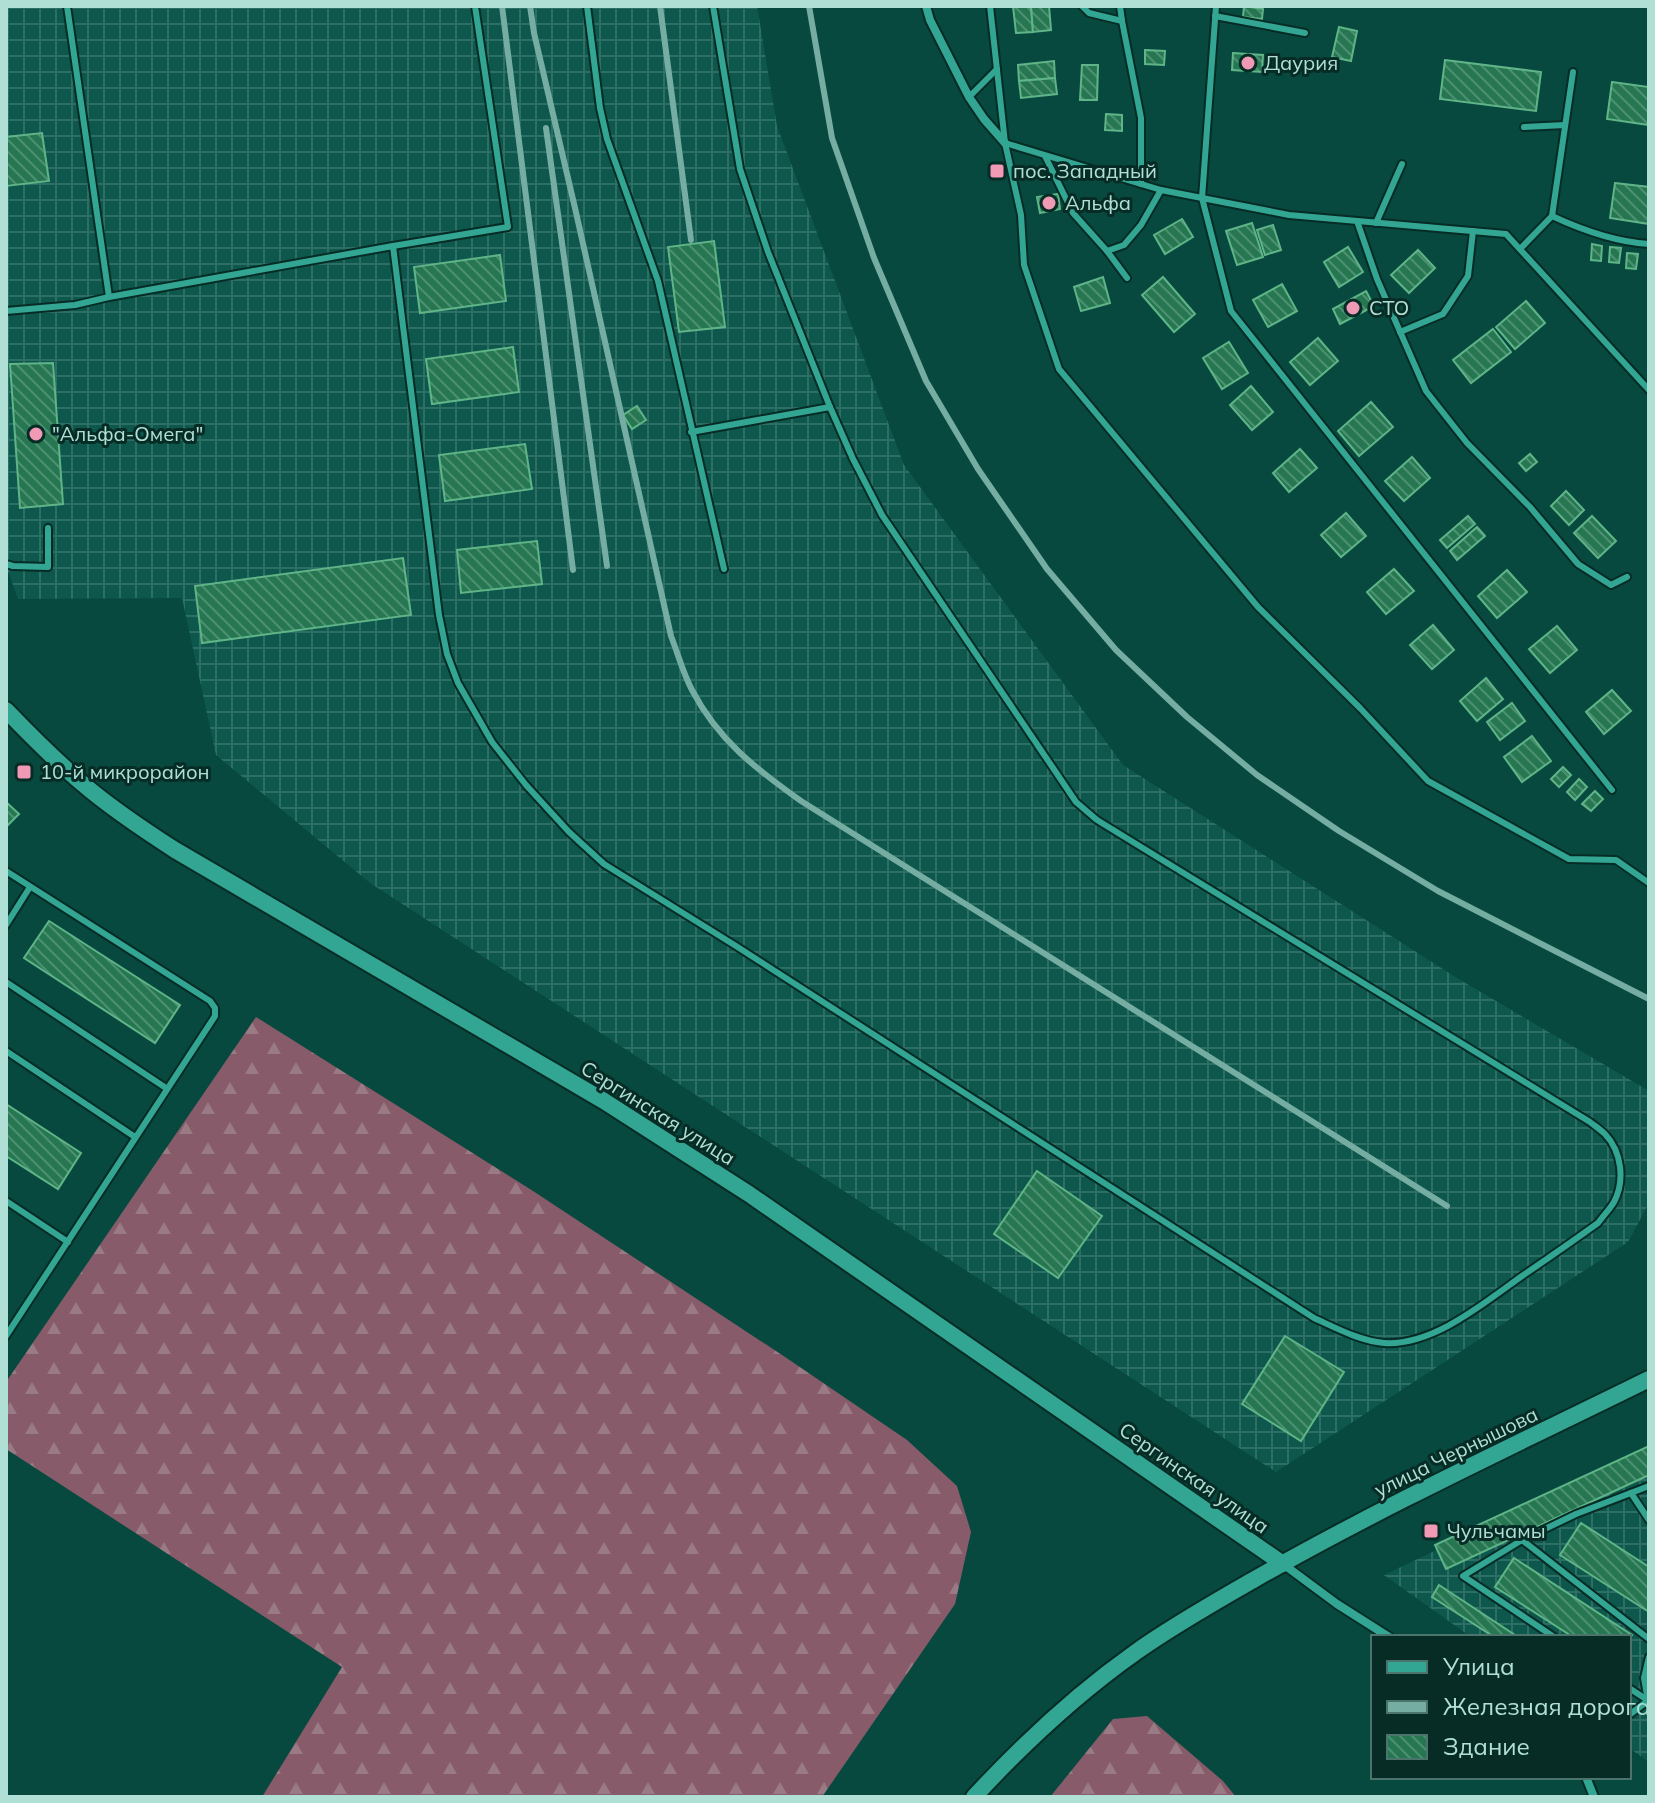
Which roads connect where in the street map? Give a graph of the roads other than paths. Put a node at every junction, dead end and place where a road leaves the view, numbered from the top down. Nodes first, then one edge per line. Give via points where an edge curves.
1 (67, 6) edge
2 (475, 6) edge
3 (587, 6) edge
4 (713, 6) edge
5 (926, 6) edge
6 (990, 6) edge
7 (1082, 6) edge
8 (1120, 6) edge
9 (1216, 6) edge
10 (1215, 16) junction
11 (1122, 21) junction
12 (1305, 33) dead end
13 (997, 69) junction
14 (1573, 72) dead end
15 (969, 97) junction
16 (1565, 125) junction
17 (1524, 127) dead end
18 (1005, 143) junction
19 (1045, 156) junction
20 (1402, 164) dead end
21 (1141, 184) junction
22 (1161, 190) junction
23 (1202, 198) junction
24 (1552, 216) junction
25 (1357, 221) junction
26 (1376, 223) junction
27 (1473, 231) junction
28 (1649, 244) edge
29 (393, 246) junction
30 (1520, 249) junction
31 (1107, 251) junction
32 (1127, 278) dead end
33 (109, 297) junction
34 (6, 311) edge
35 (1400, 332) junction
36 (1649, 390) edge
37 (830, 407) junction
38 (691, 432) junction
39 (48, 528) dead end
40 (6, 564) edge
41 (724, 569) dead end
42 (1627, 577) dead end
43 (6, 710) edge
44 (1612, 790) dead end
45 (6, 871) edge
46 (1649, 883) edge
47 (30, 887) junction
48 (6, 925) edge
49 (6, 982) edge
50 (6, 1051) edge
51 (166, 1088) junction
52 (135, 1137) junction
53 (6, 1201) edge
54 (68, 1242) junction
55 (6, 1336) edge
56 (1649, 1379) edge
57 (1649, 1486) edge
58 (1631, 1493) junction
59 (1649, 1520) edge
60 (1522, 1540) junction
61 (1283, 1564) junction
62 (1386, 1635) edge
63 (1551, 1635) edge
64 (1649, 1639) edge
65 (1649, 1657) edge
66 (1631, 1689) edge
67 (1649, 1701) edge
68 (1631, 1714) edge
69 (974, 1797) edge

1 - 33 lane
2 - 29 lane via 508,227
3 - 38 lane via 607,139 658,281
4 - 37 lane via 740,169
5 - 15 street
6 - 13 lane
7 - 11 lane via 1089,13
8 - 11 lane
9 - 10 lane
10 - 12 lane
10 - 23 lane
11 - 21 lane via 1141,118
13 - 15 lane
13 - 18 lane
14 - 16 lane
15 - 18 street
16 - 17 lane
16 - 24 lane
18 - 19 lane
18 - 46 lane via 1021,215 1024,265 1059,369 1258,607 1428,781 1569,859 1616,860
19 - 21 lane
19 - 31 lane via 1073,213
20 - 26 lane
21 - 22 lane
22 - 23 lane
22 - 31 lane via 1124,245
23 - 25 lane via 1289,215
23 - 44 lane via 1231,311
24 - 28 lane via 1578,228
24 - 30 lane
25 - 26 lane
25 - 35 lane
26 - 27 lane
27 - 30 lane via 1506,234
27 - 35 lane via 1468,276 1443,314
29 - 33 lane
29 - 37 lane via 447,654 492,742 569,832 604,864 1314,1318 1351,1335 1384,1343 1442,1329 1598,1223 1620,1188 1616,1149 1605,1134 1097,820 1076,802 882,515
30 - 36 lane
31 - 32 lane
33 - 34 lane
35 - 42 lane via 1426,391 1578,564 1611,585
37 - 38 lane
38 - 41 lane
39 - 40 lane via 48,567
43 - 61 main road, Сергинская улица via 85,786 128,819 604,1101 749,1194
45 - 47 lane
47 - 48 lane
47 - 51 lane via 215,1008 215,1016
49 - 51 lane
50 - 52 lane
51 - 52 lane
52 - 54 lane
53 - 54 lane
54 - 55 lane
56 - 61 main road, улица Чернышова
57 - 58 lane
58 - 59 lane
58 - 60 lane
60 - 63 lane via 1463,1576
60 - 64 lane
61 - 62 street
61 - 69 main road, улица Чернышова via 1136,1652 1061,1713
65 - 67 lane via 1644,1678
66 - 67 lane
67 - 68 lane

